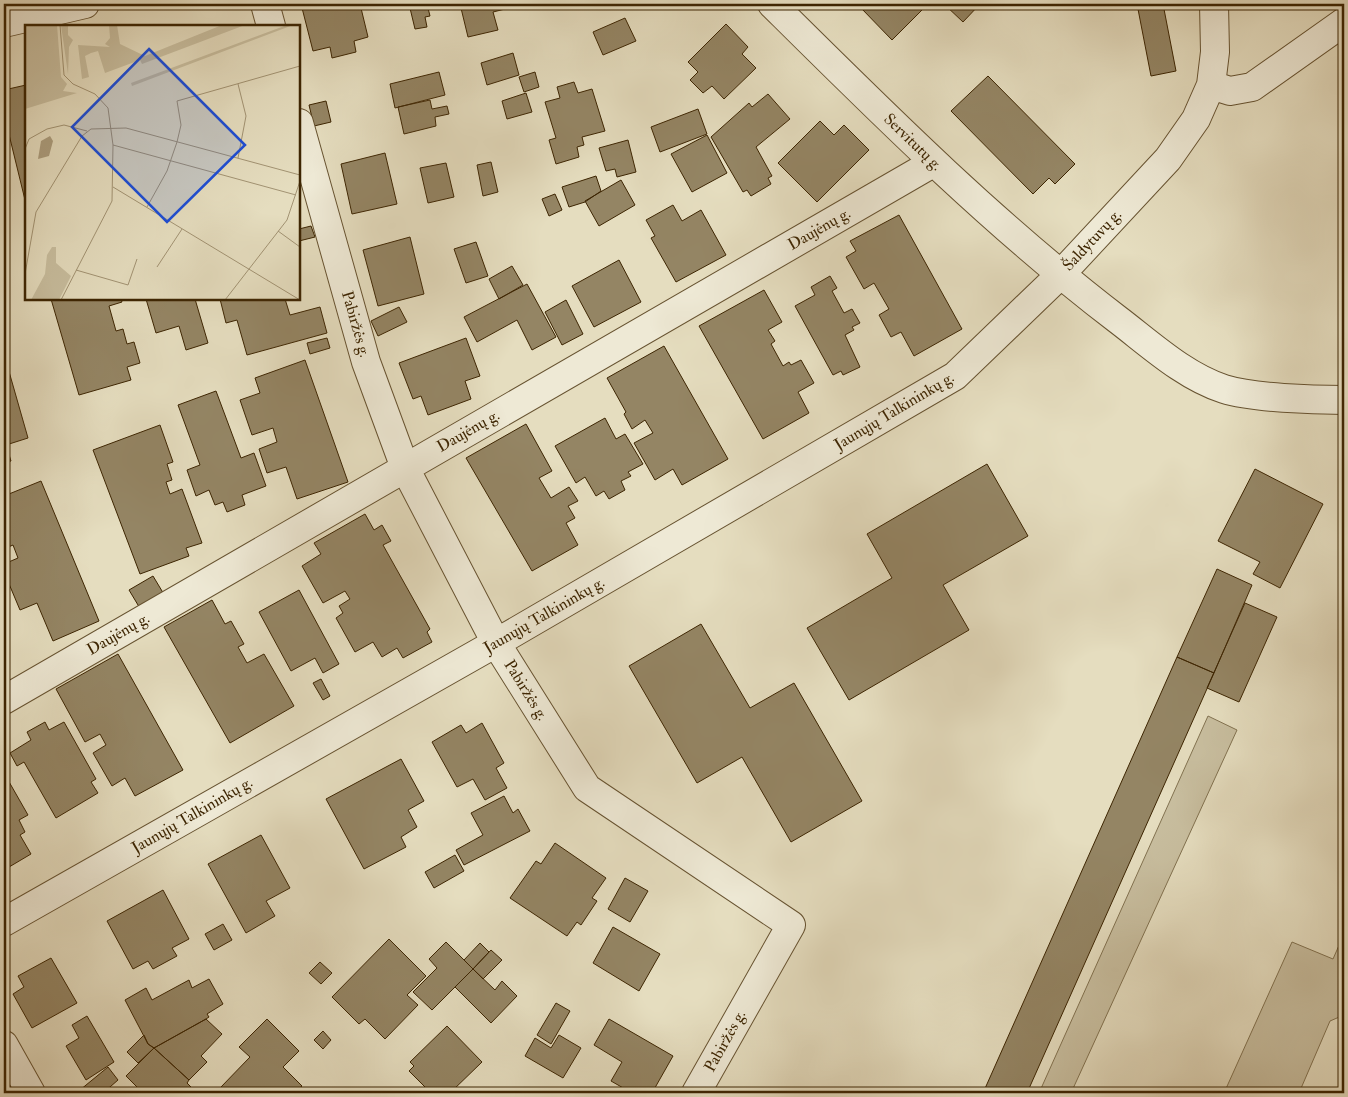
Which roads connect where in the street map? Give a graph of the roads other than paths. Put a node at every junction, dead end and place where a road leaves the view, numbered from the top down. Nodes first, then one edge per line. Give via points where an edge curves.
1 (85, 4) edge
2 (265, 4) edge
3 (772, 4) edge
4 (1214, 4) edge
5 (1344, 22) edge
6 (4, 23) edge
7 (272, 25) edge
8 (1211, 85) junction
9 (300, 127) edge
10 (933, 163) junction
11 (1060, 275) junction
12 (1344, 400) edge
13 (405, 468) junction
14 (496, 643) junction
15 (4, 700) edge
16 (4, 922) edge
17 (4, 1046) edge
18 (31, 1093) edge
19 (696, 1093) edge

1 - 6 street
2 - 7 street
3 - 10 street, Servitutų g.
4 - 8 street, Šaldytuvų g. via 1215,52
5 - 8 street via 1252,87 1230,91
8 - 11 street, Šaldytuvų g. via 1196,119 1168,158
9 - 13 street, Pabiržės g. via 366,362
10 - 11 street, Servitutų g.
10 - 13 street, Daujėnų g.
11 - 12 street, Šaldytuvų g. via 1184,369 1224,389 1262,395
11 - 14 street, Jaunųjų Talkininkų g. via 955,376
13 - 14 street, Pabiržės g.
13 - 15 street, Daujėnų g.
14 - 16 street, Jaunųjų Talkininkų g.
14 - 19 street, Pabiržės g. via 587,788 791,925
17 - 18 street

